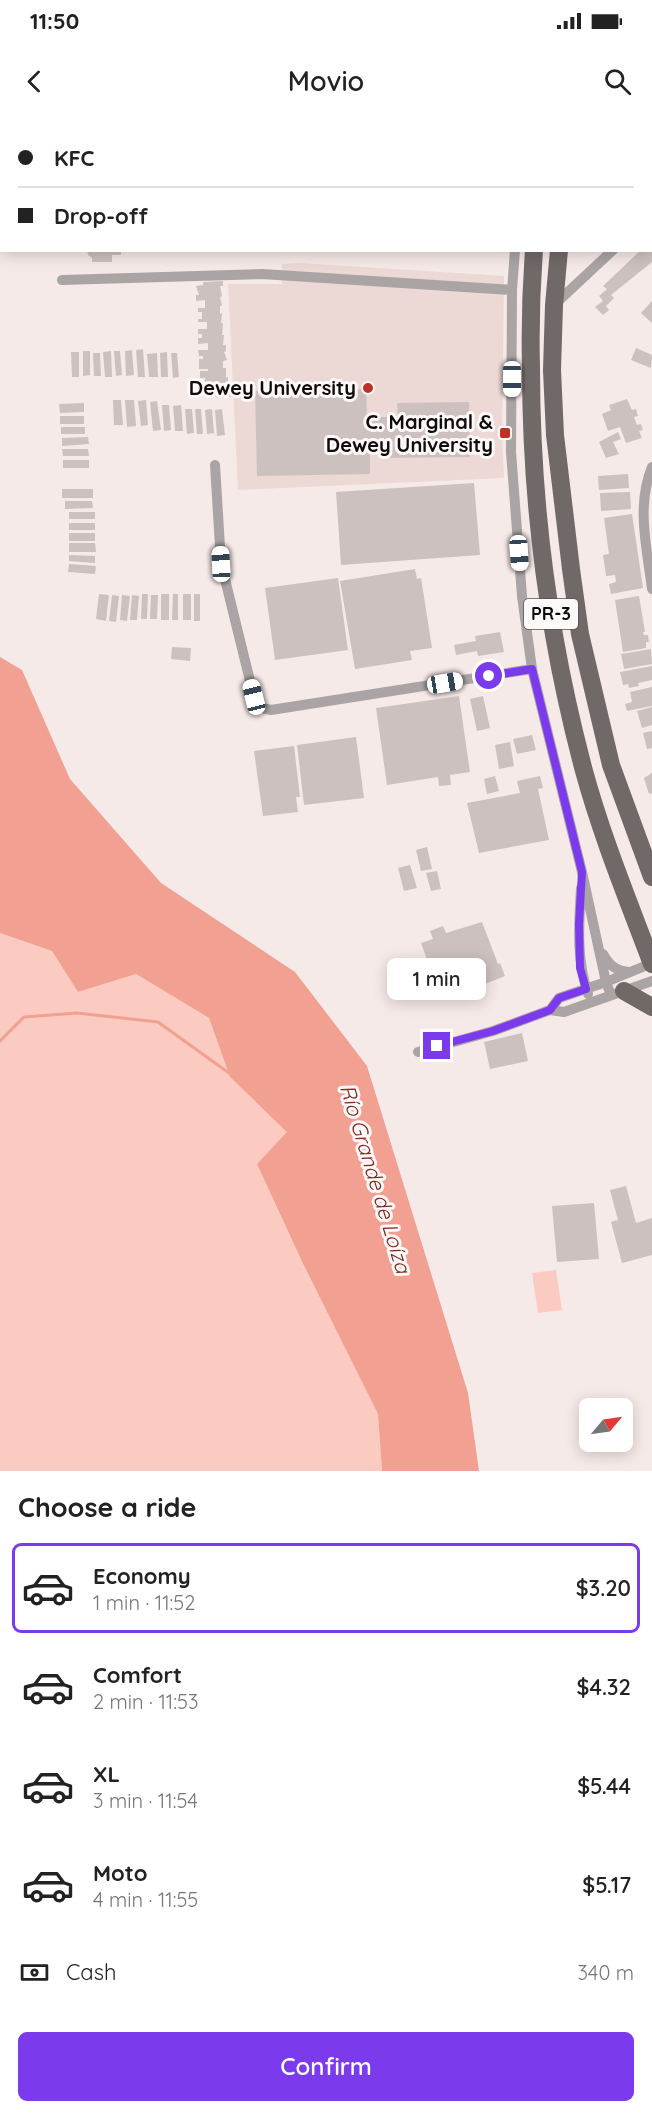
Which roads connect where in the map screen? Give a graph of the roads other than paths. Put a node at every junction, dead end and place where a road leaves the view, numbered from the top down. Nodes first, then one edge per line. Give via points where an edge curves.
1 (515, 252) edge
2 (534, 252) edge
3 (559, 252) edge
4 (610, 252) edge
5 (62, 280) dead end
6 (512, 290) junction
7 (554, 305) junction
8 (215, 465) dead end
9 (652, 466) edge
10 (652, 589) edge
11 (532, 669) junction
12 (648, 860) edge
13 (582, 872) junction
14 (652, 877) edge
15 (598, 946) junction
16 (652, 963) edge
17 (630, 972) junction
18 (652, 981) edge
19 (606, 982) junction
20 (586, 989) junction
21 (618, 993) junction
22 (591, 1003) junction
23 (652, 1007) edge
24 (550, 1010) junction
25 (418, 1052) dead end

1 - 6 street
2 - 16 main road, PR-3 via 530,327 534,470 555,644 584,772
3 - 7 main road, PR-3
4 - 7 street
5 - 6 street via 262,274
6 - 11 street via 511,452
7 - 12 main road, PR-3 via 555,435 580,634 611,765
8 - 11 street via 221,564 254,697 262,708 271,710
9 - 10 street via 643,500
11 - 13 street
12 - 14 main road, PR-3
13 - 15 street
13 - 20 street via 580,968
15 - 17 street via 618,971
15 - 19 street
16 - 17 street
17 - 19 street
18 - 21 street
19 - 20 street
19 - 21 street
20 - 22 street
20 - 24 street via 559,998
21 - 22 street
21 - 23 main road
22 - 24 street via 564,1012
24 - 25 street

